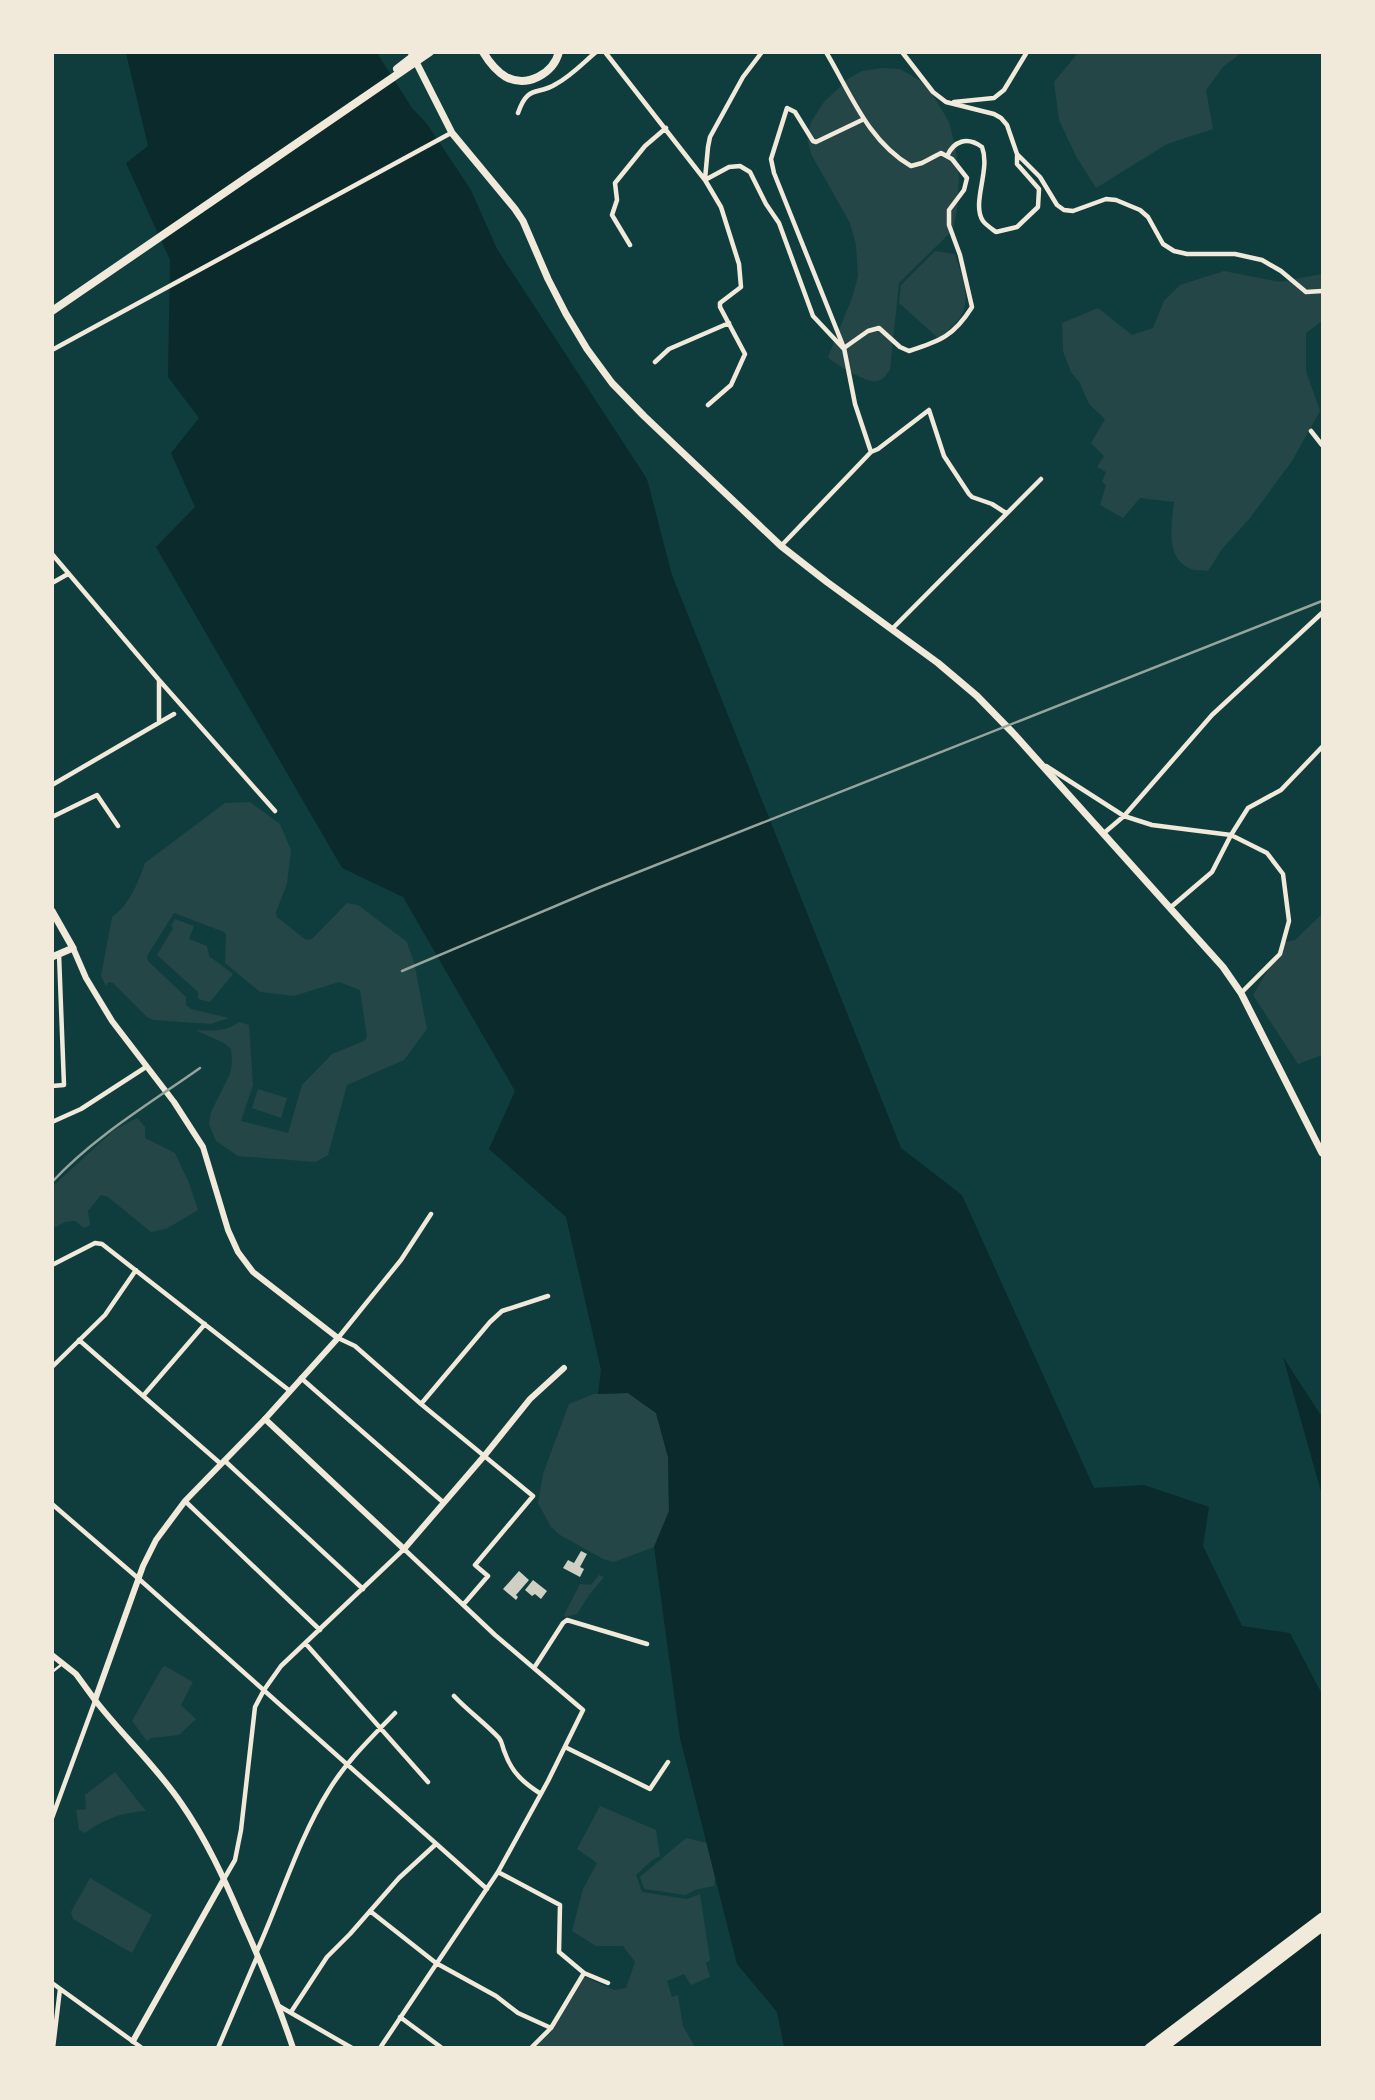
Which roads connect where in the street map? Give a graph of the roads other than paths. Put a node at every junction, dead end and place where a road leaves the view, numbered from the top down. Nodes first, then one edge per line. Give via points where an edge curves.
1 (411, 52) edge
2 (419, 52) edge
3 (430, 52) edge
4 (483, 52) edge
5 (559, 52) edge
6 (596, 52) edge
7 (605, 52) edge
8 (826, 52) edge
9 (902, 52) edge
10 (1027, 52) edge
11 (762, 54) edge
12 (360, 100) junction
13 (946, 102) junction
14 (518, 113) dead end
15 (863, 120) junction
16 (666, 128) junction
17 (449, 135) junction
18 (1017, 154) junction
19 (947, 156) junction
20 (705, 180) junction
21 (631, 245) dead end
22 (1322, 291) edge
23 (52, 311) edge
24 (729, 324) junction
25 (844, 348) junction
26 (52, 350) edge
27 (655, 362) dead end
28 (708, 405) dead end
29 (1311, 431) dead end
30 (1322, 445) edge
31 (871, 452) junction
32 (1041, 479) dead end
33 (1006, 513) junction
34 (782, 546) junction
35 (52, 554) edge
36 (68, 574) junction
37 (52, 583) edge
38 (1322, 613) edge
39 (892, 629) junction
40 (159, 680) junction
41 (174, 714) dead end
42 (159, 722) junction
43 (1322, 747) edge
44 (1034, 758) junction
45 (52, 785) edge
46 (275, 811) dead end
47 (1124, 816) junction
48 (52, 817) edge
49 (118, 826) dead end
50 (1104, 833) junction
51 (1231, 835) junction
52 (1171, 907) junction
53 (52, 911) edge
54 (73, 948) junction
55 (56, 955) edge
56 (1241, 993) junction
57 (146, 1067) junction
58 (52, 1086) edge
59 (52, 1122) edge
60 (1322, 1153) edge
61 (431, 1214) dead end
62 (52, 1265) edge
63 (136, 1269) junction
64 (548, 1296) dead end
65 (205, 1324) junction
66 (338, 1338) junction
67 (79, 1340) junction
68 (52, 1367) edge
69 (565, 1368) dead end
70 (301, 1378) junction
71 (290, 1391) junction
72 (142, 1396) junction
73 (421, 1404) junction
74 (265, 1419) junction
75 (485, 1455) junction
76 (223, 1462) junction
77 (186, 1501) junction
78 (444, 1503) junction
79 (52, 1504) edge
80 (404, 1549) junction
81 (139, 1578) junction
82 (363, 1589) junction
83 (463, 1605) junction
84 (320, 1630) junction
85 (306, 1644) junction
86 (647, 1644) dead end
87 (52, 1655) edge
88 (63, 1662) junction
89 (534, 1668) junction
90 (52, 1672) edge
91 (264, 1690) junction
92 (454, 1696) dead end
93 (95, 1700) junction
94 (395, 1713) dead end
95 (380, 1728) junction
96 (565, 1747) junction
97 (668, 1762) dead end
98 (348, 1764) junction
99 (428, 1782) dead end
100 (541, 1794) junction
101 (52, 1818) edge
102 (436, 1844) junction
103 (498, 1872) junction
104 (224, 1880) junction
105 (487, 1889) junction
106 (370, 1911) junction
107 (1322, 1917) edge
108 (1322, 1927) edge
109 (257, 1954) junction
110 (436, 1963) junction
111 (584, 1973) junction
112 (52, 1983) edge
113 (608, 1983) dead end
114 (60, 1989) junction
115 (278, 2006) junction
116 (290, 2012) junction
117 (400, 2017) junction
118 (551, 2028) junction
119 (131, 2044) edge
120 (53, 2048) edge
121 (142, 2048) edge
122 (218, 2048) edge
123 (293, 2048) edge
124 (352, 2048) edge
125 (380, 2048) edge
126 (442, 2048) edge
127 (531, 2048) edge
128 (1149, 2048) edge
129 (1163, 2048) edge

1 - 17 main road
2 - 12 highway
3 - 12 highway
4 - 5 highway via 502,74 521,81 542,75
6 - 14 street via 559,83 528,95
7 - 16 street
8 - 15 street
9 - 13 street
10 - 13 street via 994,98
11 - 20 street via 743,77 710,137
12 - 23 highway
13 - 18 street via 1002,118
15 - 19 street via 879,141 911,166 941,153
15 - 25 street via 816,142 787,108 771,159
16 - 20 street
16 - 21 street via 615,183 617,200 612,215
17 - 26 street
17 - 34 main road via 523,221 566,314 612,383
18 - 19 street via 1017,164 1039,189 1038,207 1017,227 996,232 979,211 986,163 982,147 959,142
18 - 22 street via 1064,210 1116,200 1148,217 1163,244 1174,251 1262,260 1306,292
19 - 25 street via 967,178 949,210 949,225 972,307 945,338 909,351 879,328
20 - 24 street via 721,207 739,264 741,287 720,303
20 - 25 street via 729,167 740,166 750,172 779,223 813,316
24 - 27 street via 669,349
24 - 28 street via 745,354 731,385
25 - 31 street
29 - 30 street
31 - 33 street via 929,410 944,456 969,494
31 - 34 street
32 - 33 street
33 - 39 street
34 - 39 main road
35 - 36 street
36 - 37 street
36 - 40 street
38 - 47 street via 1213,715
39 - 44 main road via 977,696
40 - 42 street
40 - 46 street
41 - 42 street
42 - 45 street
43 - 51 street via 1281,790 1248,808
44 - 47 street
44 - 50 main road
47 - 50 street
47 - 51 street via 1152,825
48 - 49 street via 97,794
50 - 52 main road
51 - 52 street via 1212,872
51 - 56 street via 1266,853 1283,874 1289,921 1280,954
52 - 56 main road
53 - 54 main road
54 - 55 main road
54 - 57 street via 86,978
55 - 58 street via 64,1085
56 - 60 main road
57 - 59 street
57 - 66 street via 203,1147 238,1252 253,1272
61 - 66 street via 401,1260
62 - 63 street via 102,1244
63 - 65 street
63 - 67 street via 106,1315
64 - 73 street via 502,1311
65 - 71 street
65 - 72 street
66 - 70 street
66 - 73 street via 355,1346
67 - 68 street
67 - 72 street
69 - 75 street via 530,1399
70 - 71 street
70 - 78 street
71 - 74 street
72 - 76 street
73 - 75 street
74 - 76 street
74 - 80 street
75 - 78 street
75 - 83 street via 533,1496 475,1565 488,1576
76 - 77 street
76 - 82 street
77 - 81 street via 156,1540
77 - 84 street
78 - 80 street
79 - 81 street
80 - 82 street
80 - 83 street
81 - 91 street
81 - 93 street
82 - 84 street
83 - 89 street
84 - 85 street
85 - 91 street via 275,1672
85 - 95 street
86 - 89 street via 567,1620
87 - 88 street
88 - 90 lane
88 - 93 street
89 - 96 street via 583,1710
91 - 98 street
91 - 104 street via 255,1707 235,1860
92 - 100 street via 502,1742 512,1769 523,1782
93 - 101 street
93 - 104 street via 180,1801
94 - 95 street
95 - 98 street
95 - 99 street
96 - 97 street via 650,1789
96 - 100 street
98 - 102 street
98 - 109 street via 309,1825
100 - 103 street
102 - 105 street
102 - 106 street
103 - 105 street
103 - 111 street via 560,1905 559,1952
104 - 109 street
104 - 119 street
105 - 110 street
106 - 110 street
106 - 116 street via 327,1956
107 - 128 highway
108 - 129 highway
109 - 115 street
109 - 122 street
110 - 117 street
110 - 118 street
111 - 113 street
111 - 118 street
112 - 114 street
114 - 119 street
114 - 120 street
115 - 116 street
115 - 123 street
116 - 124 street
117 - 125 street
117 - 126 street
118 - 127 street
119 - 121 street

